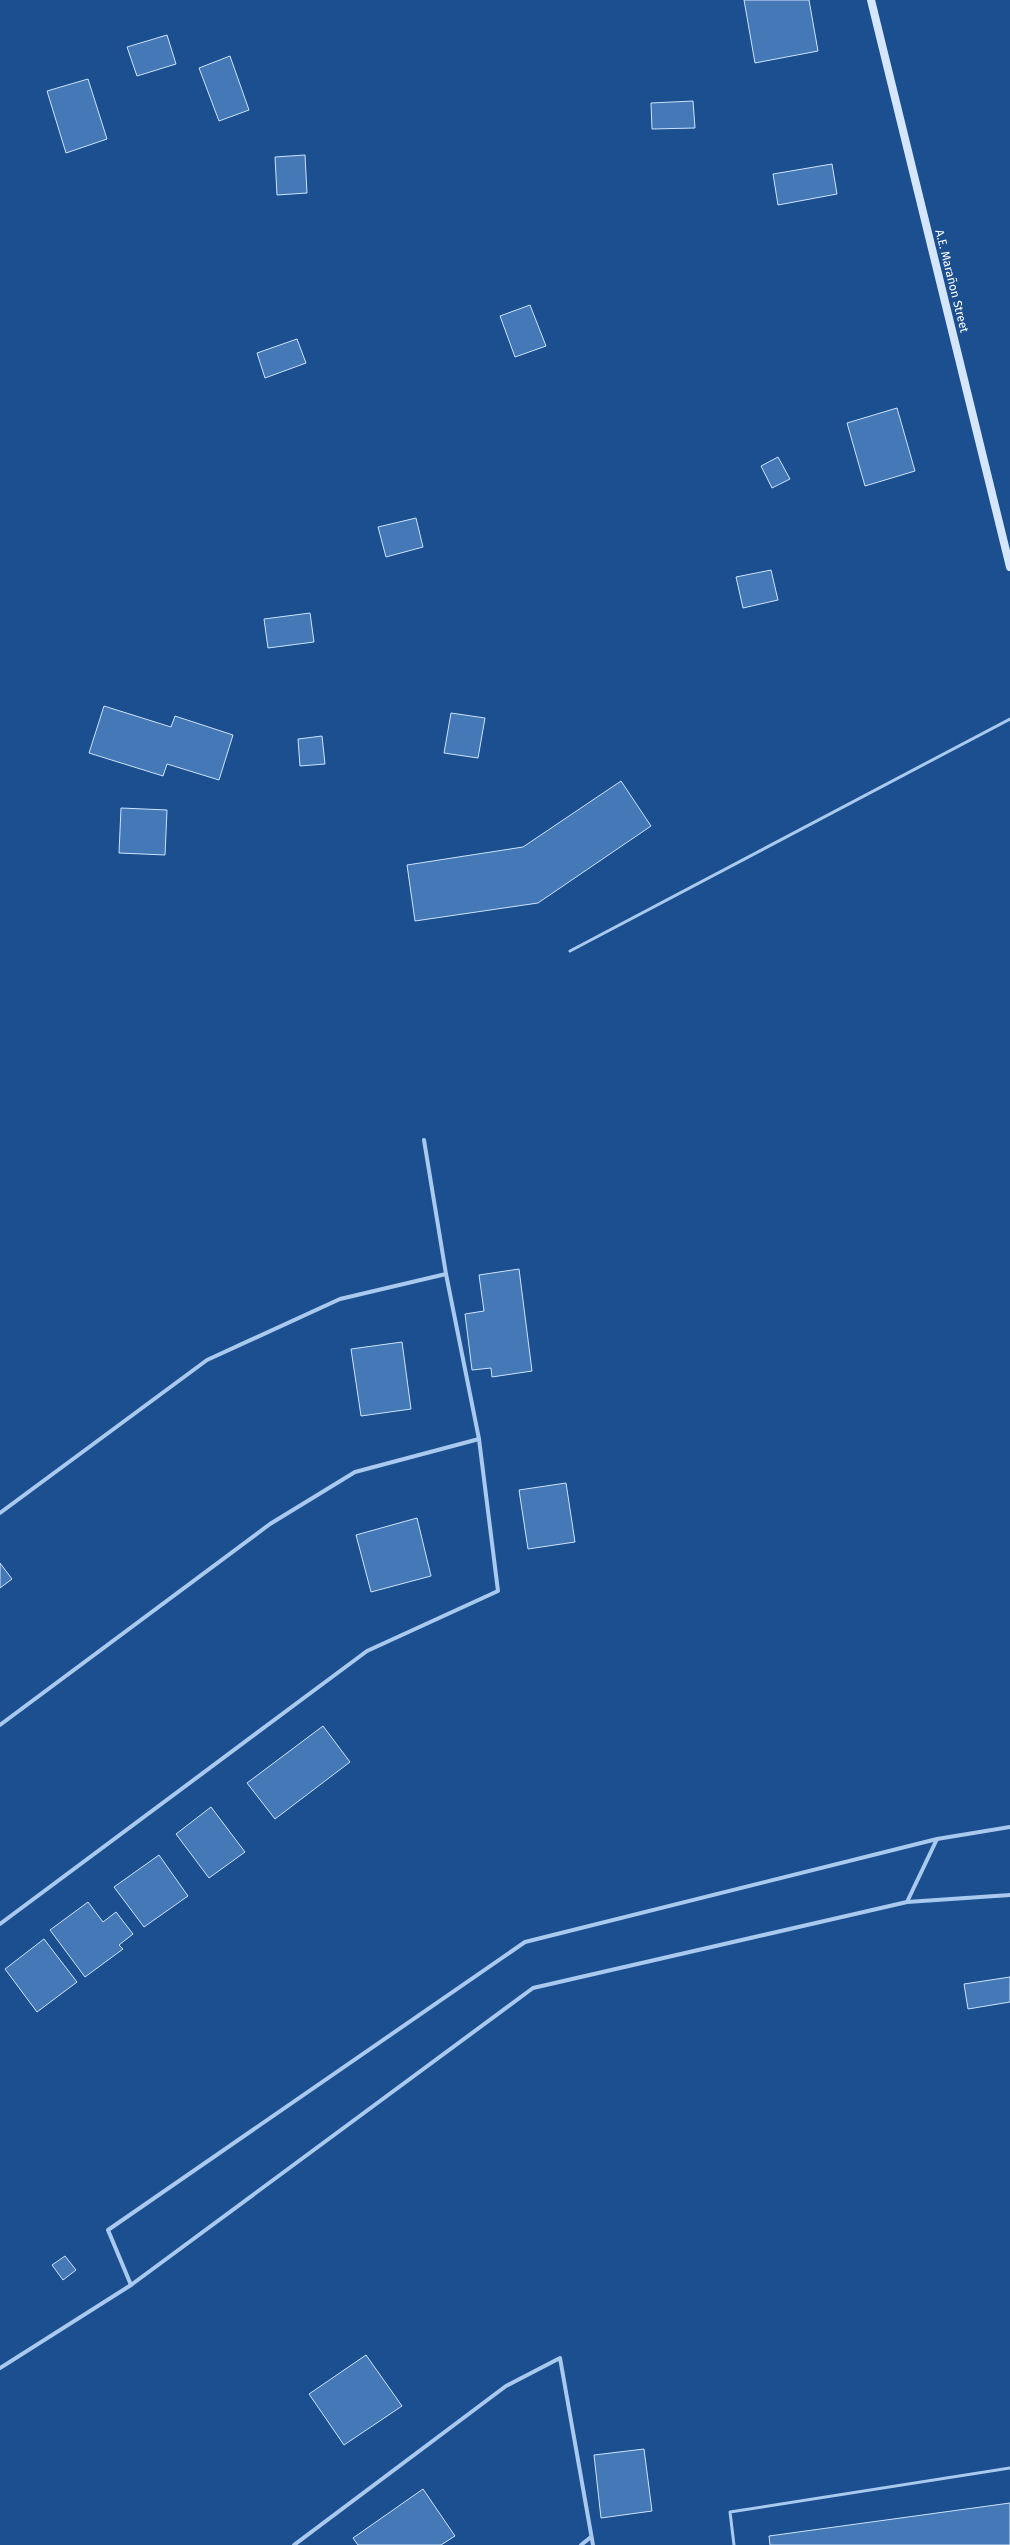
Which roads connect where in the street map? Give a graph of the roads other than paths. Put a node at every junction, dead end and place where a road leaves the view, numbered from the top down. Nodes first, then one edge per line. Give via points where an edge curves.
1 (871, 0) edge
2 (1010, 567) edge
3 (1010, 719) edge
4 (570, 951) dead end
5 (424, 1140) dead end
6 (446, 1274) junction
7 (479, 1439) junction
8 (0, 1513) edge
9 (0, 1725) edge
10 (1010, 1827) edge
11 (937, 1840) junction
12 (1010, 1895) edge
13 (907, 1902) junction
14 (0, 1924) edge
15 (131, 2285) junction
16 (0, 2368) edge
17 (1010, 2468) edge
18 (591, 2537) junction
19 (294, 2545) edge
20 (581, 2545) edge
21 (593, 2545) edge
22 (734, 2545) edge

1 - 2 main road, A.E. Marañon Street
3 - 4 lane
5 - 6 street
6 - 7 street
6 - 8 street via 340,1299 207,1360
7 - 9 street via 355,1472 270,1524
7 - 14 street via 498,1591 367,1651
10 - 11 street
11 - 13 street
11 - 15 street via 526,1942 108,2230
12 - 13 street
13 - 15 street via 533,1988
15 - 16 street
17 - 22 lane via 730,2512
18 - 19 street via 560,2358 506,2386
18 - 20 street
18 - 21 street

